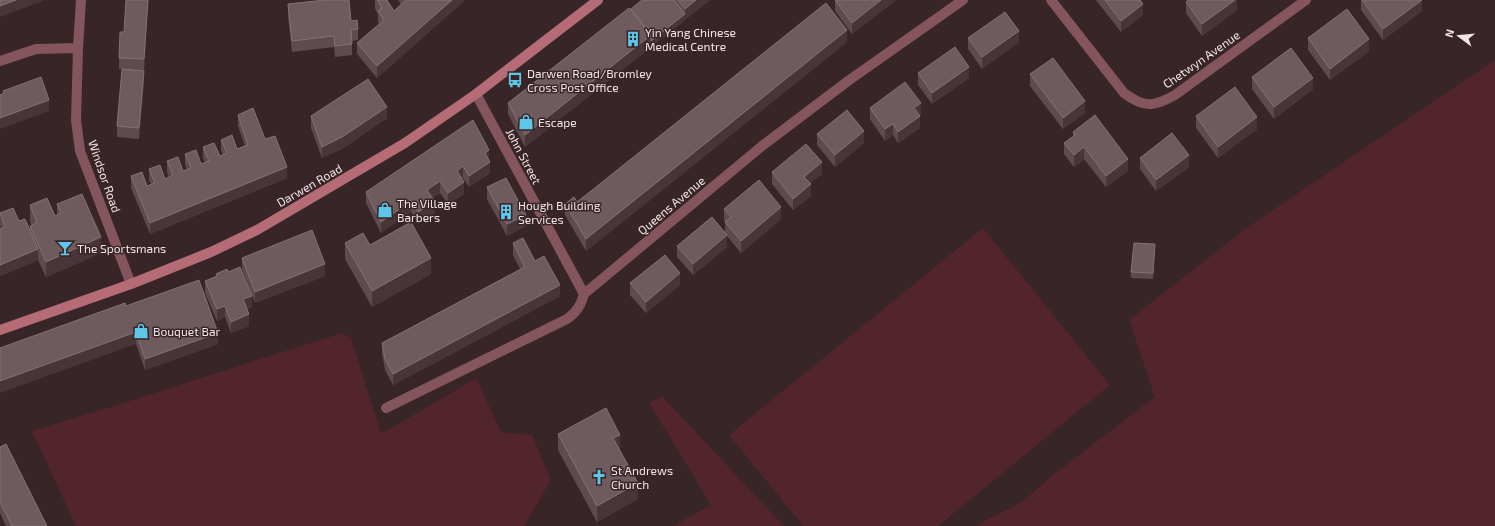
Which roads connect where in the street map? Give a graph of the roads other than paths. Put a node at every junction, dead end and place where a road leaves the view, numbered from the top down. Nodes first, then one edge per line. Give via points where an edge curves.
1 (81, 0) edge
2 (598, 0) edge
3 (963, 0) edge
4 (1051, 0) edge
5 (1306, 0) edge
6 (78, 48) junction
7 (0, 61) edge
8 (476, 94) junction
9 (131, 284) junction
10 (584, 294) junction
11 (0, 330) edge
12 (386, 408) dead end

1 - 6 street, Windsor Road
2 - 8 main road, Darwen Road
3 - 10 street, Queens Avenue via 848,81 762,146
4 - 5 street, Chetwyn Avenue via 1124,93 1135,102 1148,105 1163,102 1175,95
6 - 7 street via 36,49
6 - 9 street, Windsor Road via 76,120 80,151
8 - 9 main road, Darwen Road via 405,143 257,230 211,252
8 - 10 street, John Street
9 - 11 main road, Darwen Road
10 - 12 street, Queens Avenue via 582,304 575,314 567,319

